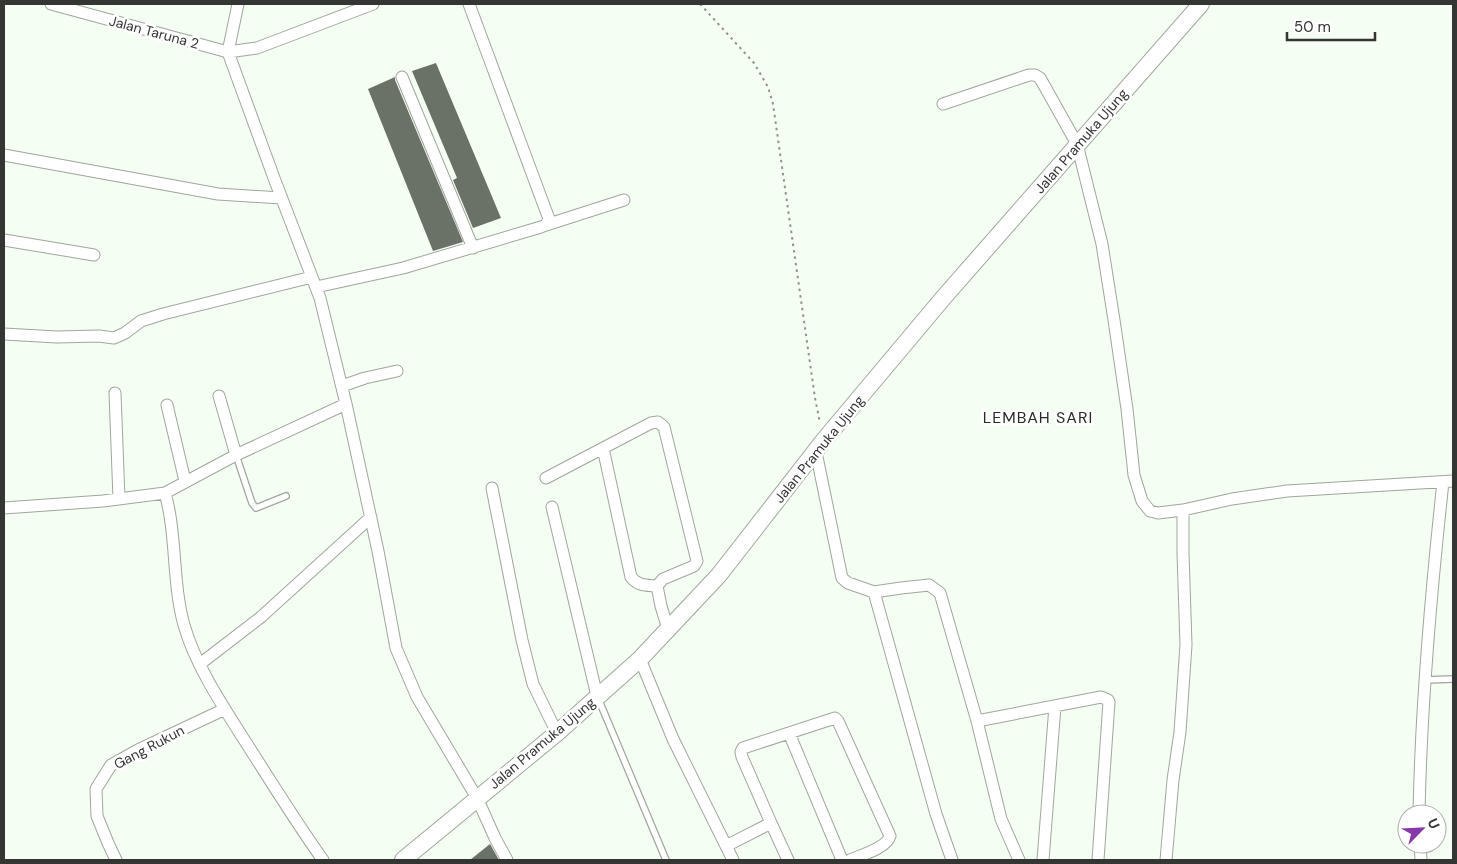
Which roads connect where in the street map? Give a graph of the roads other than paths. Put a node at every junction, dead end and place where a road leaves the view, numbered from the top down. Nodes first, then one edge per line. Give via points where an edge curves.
1 (51, 4) edge
2 (238, 4) edge
3 (373, 4) edge
4 (469, 4) edge
5 (1196, 6) edge
6 (228, 52) junction
7 (402, 78) dead end
8 (942, 104) dead end
9 (1078, 144) junction
10 (4, 155) edge
11 (281, 198) junction
12 (624, 200) dead end
13 (546, 225) junction
14 (4, 240) edge
15 (473, 248) junction
16 (94, 255) dead end
17 (314, 282) junction
18 (4, 334) edge
19 (397, 371) dead end
20 (342, 386) junction
21 (115, 393) dead end
22 (219, 396) dead end
23 (346, 404) junction
24 (167, 405) dead end
25 (820, 446) junction
26 (603, 448) junction
27 (236, 455) junction
28 (546, 478) dead end
29 (185, 481) junction
30 (1448, 482) edge
31 (492, 488) dead end
32 (164, 493) junction
33 (286, 496) dead end
34 (119, 499) junction
35 (552, 507) dead end
36 (4, 508) edge
37 (1183, 510) junction
38 (371, 517) junction
39 (657, 586) junction
40 (874, 592) junction
41 (668, 629) junction
42 (640, 659) junction
43 (200, 664) junction
44 (1453, 679) edge
45 (1425, 680) junction
46 (598, 696) junction
47 (1055, 706) junction
48 (224, 709) junction
49 (977, 721) junction
50 (557, 733) junction
51 (789, 733) junction
52 (477, 798) junction
53 (1419, 804) edge
54 (771, 823) junction
55 (726, 846) junction
56 (857, 859) edge
57 (116, 860) edge
58 (323, 860) edge
59 (403, 860) edge
60 (508, 860) edge
61 (666, 860) edge
62 (732, 860) edge
63 (788, 860) edge
64 (842, 860) edge
65 (952, 860) edge
66 (1019, 860) edge
67 (1043, 860) edge
68 (1098, 860) edge
69 (1166, 860) edge

1 - 6 street, Jalan Taruna 2
2 - 6 street
3 - 6 street via 257,48
4 - 13 street via 549,220
5 - 9 street, Jalan Pramuka Ujung
6 - 11 street
7 - 15 street
8 - 9 street via 1035,75 1040,78
9 - 25 street, Jalan Pramuka Ujung via 944,297
9 - 37 street via 1102,244 1134,475 1142,501 1150,511
10 - 11 street via 218,194
11 - 17 street
12 - 13 street
13 - 15 street
14 - 16 street
15 - 17 street via 404,268
17 - 18 street via 149,318 114,338
17 - 20 street
19 - 20 street
20 - 23 street
21 - 34 street
22 - 27 street
23 - 27 street
23 - 38 street
24 - 29 street
25 - 40 street via 842,578
25 - 41 street, Jalan Pramuka Ujung via 727,566
26 - 28 street
26 - 39 street via 631,577 640,585
26 - 39 street via 651,423 658,422 664,427 696,561 694,566
27 - 29 street
27 - 33 lane via 254,507
29 - 32 street
30 - 37 street via 1288,490
30 - 45 street via 1431,595
31 - 50 street via 533,684
32 - 34 street
32 - 43 street via 180,606
34 - 36 street
35 - 46 street
37 - 69 street via 1186,646
38 - 43 street via 261,617
38 - 52 street via 396,648 417,697
39 - 41 street
40 - 49 street via 929,585 940,594
40 - 65 street via 936,814
41 - 42 street, Jalan Pramuka Ujung
42 - 46 street, Jalan Pramuka Ujung
42 - 55 street via 673,740
43 - 48 street
44 - 45 lane
45 - 53 street
46 - 50 street, Jalan Pramuka Ujung
46 - 61 lane
47 - 49 street
47 - 67 street
47 - 68 street via 1101,698 1110,702
48 - 57 street, Gang Rukun via 111,765 96,789 97,816
48 - 58 street
49 - 66 street via 1001,819
50 - 52 street, Jalan Pramuka Ujung
51 - 54 street via 743,748 741,752
51 - 56 street via 831,718 838,721 890,836 884,845
51 - 64 street
52 - 59 street, Jalan Pramuka Ujung
52 - 60 street
54 - 55 street
54 - 63 street
55 - 62 street

